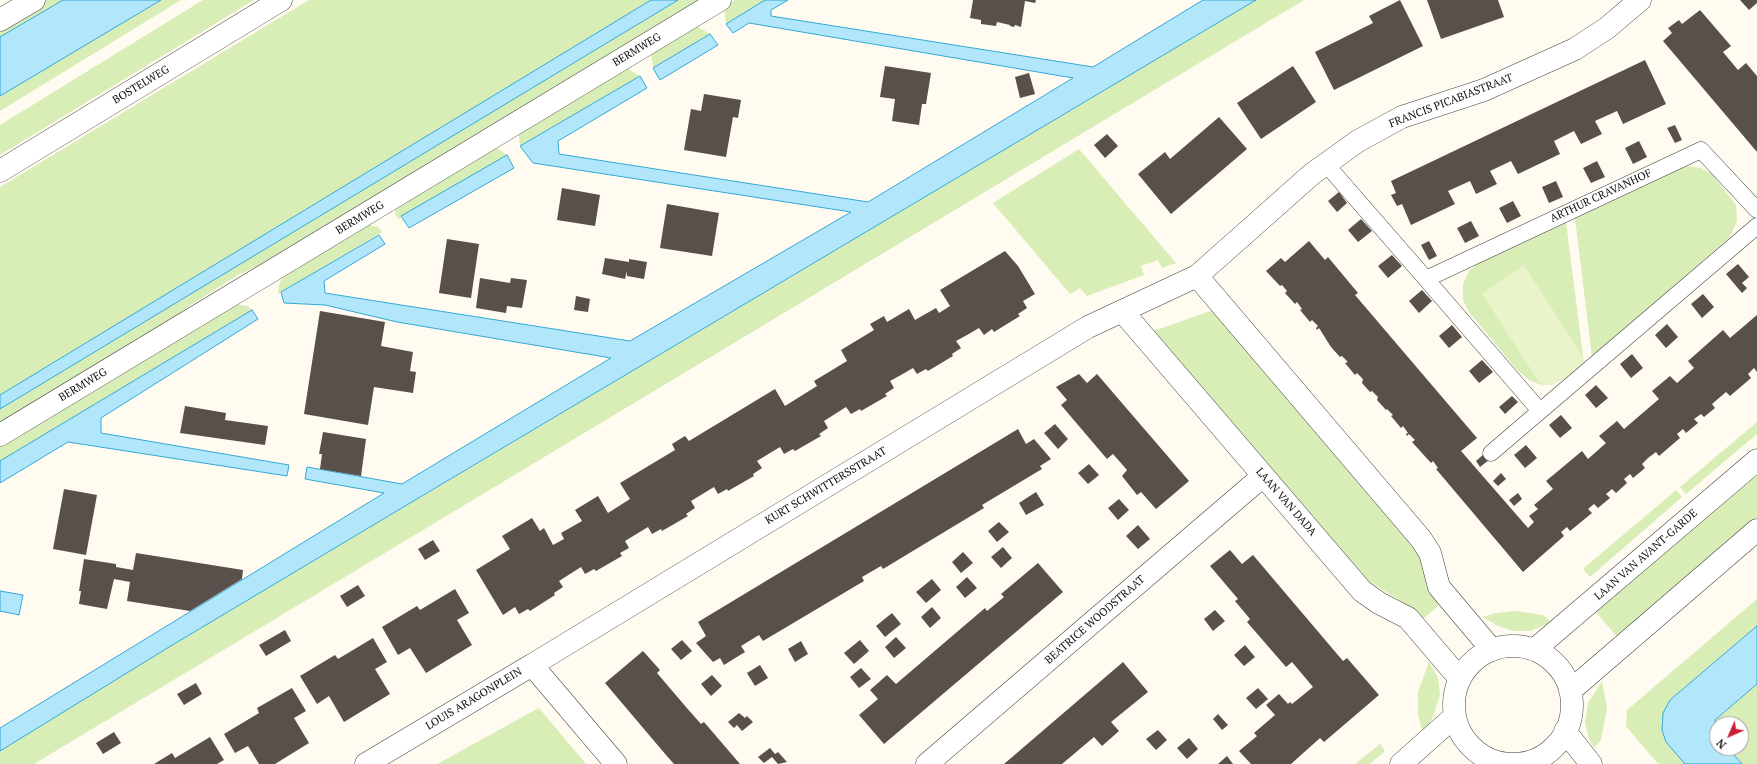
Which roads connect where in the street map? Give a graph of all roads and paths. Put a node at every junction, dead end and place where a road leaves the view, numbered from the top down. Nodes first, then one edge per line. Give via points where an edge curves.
1 (34, 0) edge
2 (282, 0) edge
3 (720, 0) edge
4 (1640, 0) edge
5 (0, 20) edge
6 (1325, 163) junction
7 (0, 171) edge
8 (1757, 210) edge
9 (1757, 226) edge
10 (1197, 276) junction
11 (1426, 279) junction
12 (1123, 312) junction
13 (1540, 411) junction
14 (0, 435) edge
15 (1491, 453) dead end
16 (1757, 460) edge
17 (1263, 476) junction
18 (1757, 530) edge
19 (1492, 650) junction
20 (1534, 650) junction
21 (532, 664) junction
22 (1460, 678) junction
23 (1570, 691) junction
24 (1455, 716) junction
25 (1565, 732) junction
26 (1487, 762) edge
27 (1528, 763) edge
28 (366, 764) edge
29 (616, 764) edge
30 (927, 764) edge
31 (1401, 764) edge
32 (1591, 764) edge

1 - 5 street
2 - 7 street, BOSTELWEG
3 - 14 street, BERMWEG
4 - 6 street, FRANCIS PICABIASTRAAT via 1607,28 1575,49 1484,90 1402,117
6 - 10 street, FRANCIS PICABIASTRAAT
6 - 11 lane
8 - 11 lane, ARTHUR CRAVANHOF via 1701,150
9 - 13 lane
10 - 12 street, KURT SCHWITTERSSTRAAT
10 - 19 street via 1421,539 1430,553 1439,586
11 - 13 lane
12 - 17 street, LAAN VAN DADA
12 - 21 street, KURT SCHWITTERSSTRAAT via 1088,327
13 - 15 lane
16 - 20 street, LAAN VAN AVANT-GARDE
17 - 22 street, LAAN VAN DADA via 1362,591 1408,618
17 - 30 street, BEATRICE WOODSTRAAT
18 - 23 street
19 - 20 street via 1508,646
19 - 22 street via 1473,661
20 - 23 street via 1554,664 1564,676
21 - 28 street, LOUIS ARAGONPLEIN
21 - 29 street, LOUIS ARAGONPLEIN
22 - 24 street via 1454,697
23 - 25 street via 1572,707
24 - 26 street via 1459,730 1467,742
24 - 31 street
25 - 27 street via 1550,751
25 - 32 street
26 - 27 street

